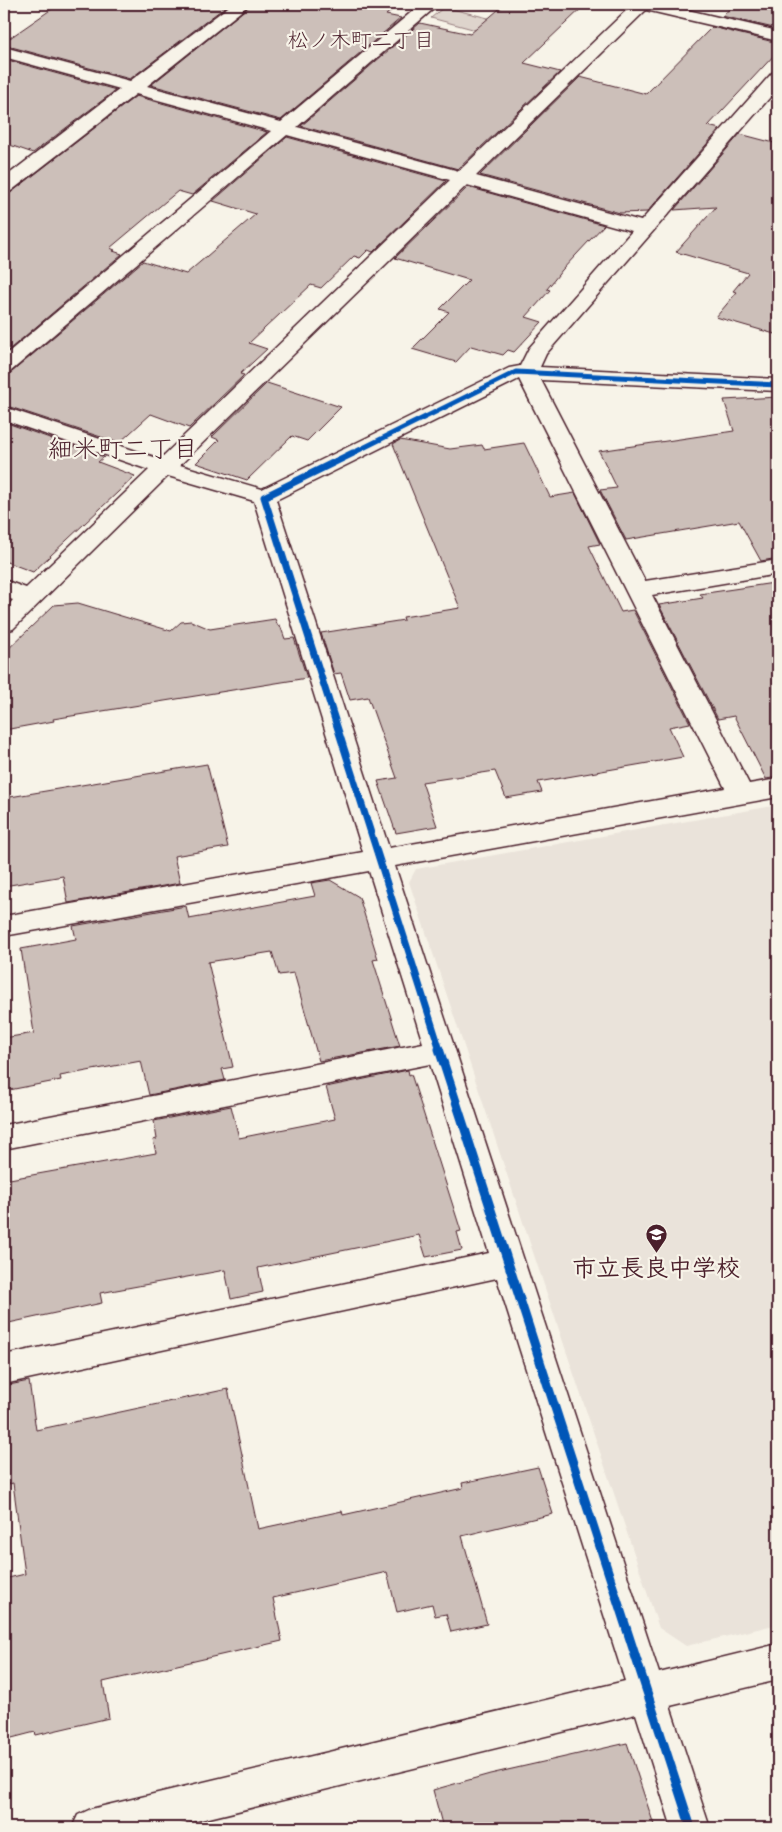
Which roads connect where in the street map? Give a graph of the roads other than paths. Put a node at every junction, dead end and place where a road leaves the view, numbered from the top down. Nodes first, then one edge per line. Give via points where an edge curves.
1 (242, 4) edge
2 (431, 4) edge
3 (642, 4) edge
4 (778, 36) edge
5 (4, 52) edge
6 (778, 77) edge
7 (133, 88) junction
8 (283, 129) junction
9 (463, 178) junction
10 (4, 187) edge
11 (645, 228) junction
12 (4, 367) edge
13 (526, 372) junction
14 (778, 385) edge
15 (4, 413) edge
16 (164, 468) junction
17 (264, 497) junction
18 (778, 567) edge
19 (4, 588) edge
20 (637, 590) junction
21 (30, 598) junction
22 (4, 623) edge
23 (778, 788) edge
24 (741, 794) junction
25 (378, 858) junction
26 (4, 926) edge
27 (440, 1051) junction
28 (4, 1137) edge
29 (508, 1262) junction
30 (4, 1370) edge
31 (778, 1662) edge
32 (647, 1694) junction
33 (91, 1828) edge
34 (691, 1828) edge

1 - 7 street
2 - 8 street
3 - 4 street
3 - 9 street
5 - 7 street
6 - 11 street
7 - 8 street
7 - 10 street
8 - 9 street
8 - 12 street
9 - 11 street
9 - 16 street
11 - 13 street via 536,352
13 - 14 street
13 - 17 street via 516,372
13 - 20 street
15 - 16 street
16 - 17 street
16 - 21 street
17 - 25 street
18 - 20 street
19 - 21 street
20 - 24 street
21 - 22 street
23 - 24 street
24 - 25 street
25 - 26 street
25 - 27 street
27 - 28 street
27 - 29 street
29 - 30 street
29 - 32 street
31 - 32 street
32 - 33 street
32 - 34 street

